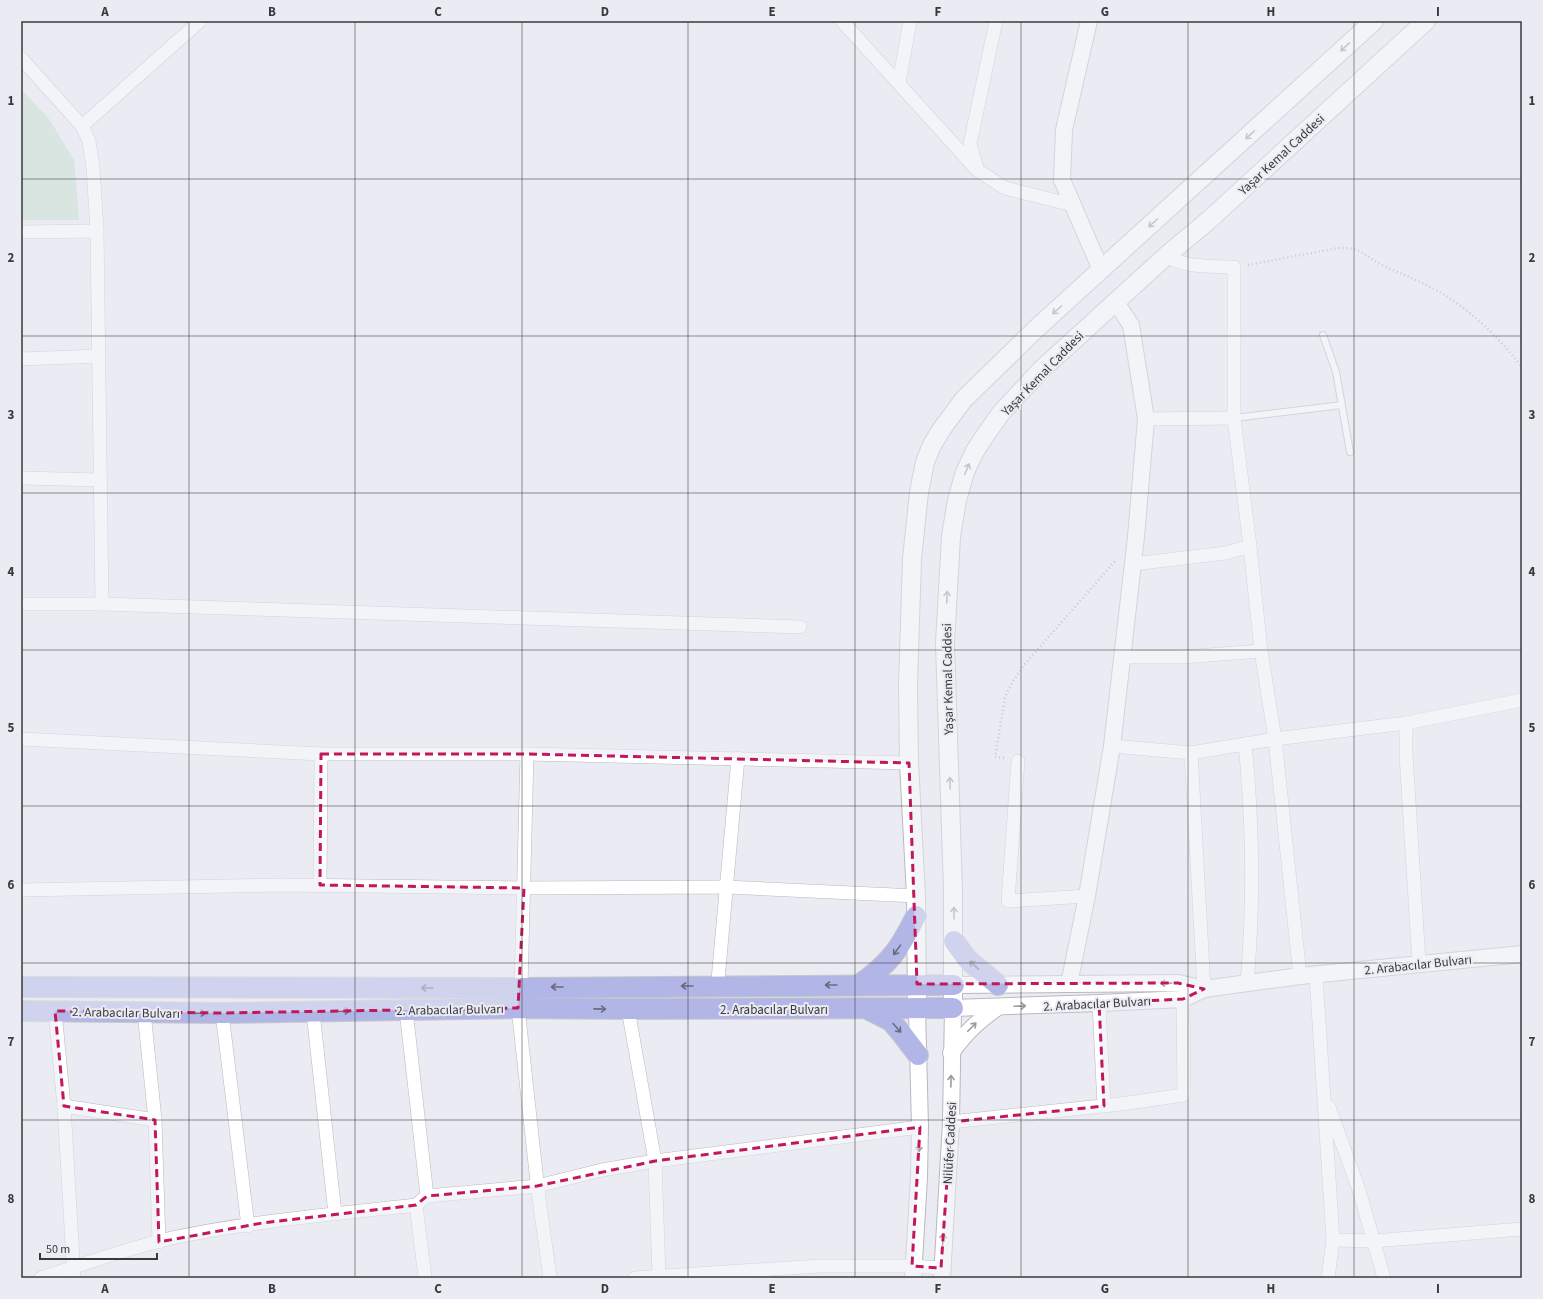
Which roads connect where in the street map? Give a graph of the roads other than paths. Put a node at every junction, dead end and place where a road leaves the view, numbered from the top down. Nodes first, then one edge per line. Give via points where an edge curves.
1 (200, 21) edge
2 (842, 21) edge
3 (910, 21) edge
4 (996, 21) edge
5 (1089, 21) edge
6 (1374, 21) edge
7 (1426, 21) edge
8 (21, 58) edge
9 (899, 83) junction
10 (82, 126) junction
11 (977, 170) junction
12 (1073, 205) junction
13 (21, 232) edge
14 (96, 232) junction
15 (1166, 256) junction
16 (1101, 270) junction
17 (1115, 301) junction
18 (1323, 334) dead end
19 (99, 356) junction
20 (21, 359) edge
21 (1342, 405) junction
22 (1146, 418) junction
23 (1234, 418) junction
24 (1350, 452) dead end
25 (21, 478) edge
26 (100, 480) junction
27 (1250, 546) junction
28 (1133, 564) junction
29 (21, 604) edge
30 (102, 604) junction
31 (800, 627) dead end
32 (1261, 651) junction
33 (1122, 657) junction
34 (1522, 700) edge
35 (1406, 723) junction
36 (21, 739) edge
37 (1275, 739) junction
38 (1245, 744) junction
39 (1112, 746) junction
40 (1191, 753) junction
41 (321, 754) junction
42 (527, 754) junction
43 (738, 758) junction
44 (1018, 761) road end
45 (909, 763) junction
46 (320, 885) junction
47 (726, 887) junction
48 (524, 888) junction
49 (21, 890) edge
50 (916, 896) junction
51 (1087, 896) junction
52 (916, 916) junction
53 (954, 940) junction
54 (1522, 954) edge
55 (1419, 963) junction
56 (1316, 975) junction
57 (1300, 976) junction
58 (718, 980) dead end
59 (1248, 983) junction
60 (917, 984) junction
61 (1069, 984) junction
62 (859, 985) junction
63 (954, 985) junction
64 (998, 985) junction
65 (21, 987) edge
66 (521, 988) junction
67 (1204, 989) junction
68 (1183, 999) junction
69 (1099, 1003) junction
70 (998, 1007) junction
71 (518, 1008) junction
72 (953, 1008) junction
73 (628, 1009) junction
74 (868, 1009) junction
75 (917, 1009) junction
76 (406, 1010) junction
77 (21, 1011) edge
78 (54, 1011) junction
79 (144, 1012) junction
80 (313, 1012) junction
81 (222, 1013) junction
82 (952, 1053) junction
83 (918, 1055) junction
84 (1324, 1094) junction
85 (64, 1106) junction
86 (1104, 1106) junction
87 (155, 1120) junction
88 (951, 1122) junction
89 (920, 1128) junction
90 (655, 1161) junction
91 (537, 1186) junction
92 (427, 1196) junction
93 (416, 1205) junction
94 (335, 1214) junction
95 (248, 1226) junction
96 (1522, 1229) edge
97 (1333, 1240) junction
98 (1374, 1241) junction
99 (159, 1242) junction
100 (912, 1272) edge
101 (73, 1273) edge
102 (942, 1273) edge
103 (659, 1276) junction
104 (42, 1278) edge
105 (425, 1278) edge
106 (550, 1278) edge
107 (635, 1278) edge
108 (1328, 1278) edge
109 (1384, 1278) edge

1 - 10 street
2 - 9 street
3 - 9 street
4 - 11 street via 970,144
5 - 12 street via 1064,130 1062,180
6 -> 16 main road
7 - 15 main road, Yaşar Kemal Caddesi via 1209,220
8 - 10 street
9 - 11 street
10 - 14 street via 89,141 93,168
11 - 12 street via 1005,188
12 - 16 street
13 - 14 street
14 - 19 street
15 - 17 main road, Yaşar Kemal Caddesi
15 - 23 street via 1189,265 1234,268
16 -> 45 main road via 964,399 941,430 925,462 919,492 912,560 908,684
17 - 22 street via 1131,325
53 -> 17 main road, Yaşar Kemal Caddesi via 945,643 951,536 957,500 965,472 975,451 1001,413 1041,370
18 - 21 lane via 1336,372
19 - 20 street
19 - 26 street
21 - 23 lane
21 - 24 lane
22 - 23 street
22 - 28 street
23 - 27 street
25 - 26 street
26 - 30 street
27 - 28 street via 1226,553
27 - 32 street
28 - 33 street
29 - 30 street
30 - 31 street
32 - 33 street
32 - 37 street
33 - 39 street
34 - 35 street
35 - 37 street
35 - 55 street
36 - 41 street
37 - 38 street
37 - 57 street
38 - 40 street
38 - 59 street via 1250,789 1252,873
39 - 40 street
39 - 51 street
40 - 67 street
41 - 42 street
41 - 46 street
42 - 43 street
42 - 48 street
43 - 45 street
43 - 47 street
44 - 51 street via 1008,900
45 - 50 main road
46 - 48 street
46 - 49 street
47 - 48 street
47 - 50 street
47 - 58 street
48 - 66 street
50 - 52 main road
51 - 61 street
52 - 60 main road
52 -> 62 main road via 905,940 892,957 877,973
53 - 63 main road, Yaşar Kemal Caddesi
64 -> 53 main road via 967,959
54 - 55 street, 2. Arabacılar Bulvarı
55 - 56 street, 2. Arabacılar Bulvarı
56 - 57 street, 2. Arabacılar Bulvarı
56 - 84 street
57 - 59 street, 2. Arabacılar Bulvarı
59 - 67 street, 2. Arabacılar Bulvarı
60 - 62 main road
60 - 63 main road
60 - 75 main road
61 - 64 street
67 -> 61 street via 1178,983
62 -> 66 main road
63 - 64 street
63 - 72 main road, Yaşar Kemal Caddesi
66 -> 65 main road
66 - 71 street
67 - 68 street, 2. Arabacılar Bulvarı
68 - 69 street, 2. Arabacılar Bulvarı
68 - 86 street via 1184,1095
70 -> 69 street, 2. Arabacılar Bulvarı
69 - 86 street
70 - 72 street, 2. Arabacılar Bulvarı
82 -> 70 street via 965,1034
71 -> 73 main road, 2. Arabacılar Bulvarı
71 - 76 main road, 2. Arabacılar Bulvarı
71 - 91 street
72 - 75 main road, 2. Arabacılar Bulvarı
72 - 82 street, Nilüfer Caddesi
73 - 74 main road, 2. Arabacılar Bulvarı
73 - 90 street
74 - 75 main road, 2. Arabacılar Bulvarı
74 -> 83 main road via 890,1021
75 - 83 street
80 -> 76 main road, 2. Arabacılar Bulvarı
76 - 92 street
77 - 78 main road, 2. Arabacılar Bulvarı
78 - 79 main road, 2. Arabacılar Bulvarı
78 - 85 street
79 -> 81 main road, 2. Arabacılar Bulvarı
79 - 87 street
80 - 81 main road, 2. Arabacılar Bulvarı
80 - 94 street
81 - 95 street
88 -> 82 street, Nilüfer Caddesi
83 - 89 street
84 - 97 street
84 - 98 street via 1359,1190
85 - 87 street
85 - 101 street
86 - 88 street
87 - 99 street
102 -> 88 street, Nilüfer Caddesi
89 - 90 street
89 -> 100 street
90 - 91 street via 602,1170
90 - 103 street
91 - 92 street
91 - 106 street
92 - 93 street
93 - 94 street
93 - 105 street
94 - 95 street
95 - 99 street
96 - 98 street
97 - 98 street
97 - 108 street
98 - 109 street
99 - 101 street
100 - 102 street
100 - 103 street via 820,1266
101 - 104 street
103 - 107 street

